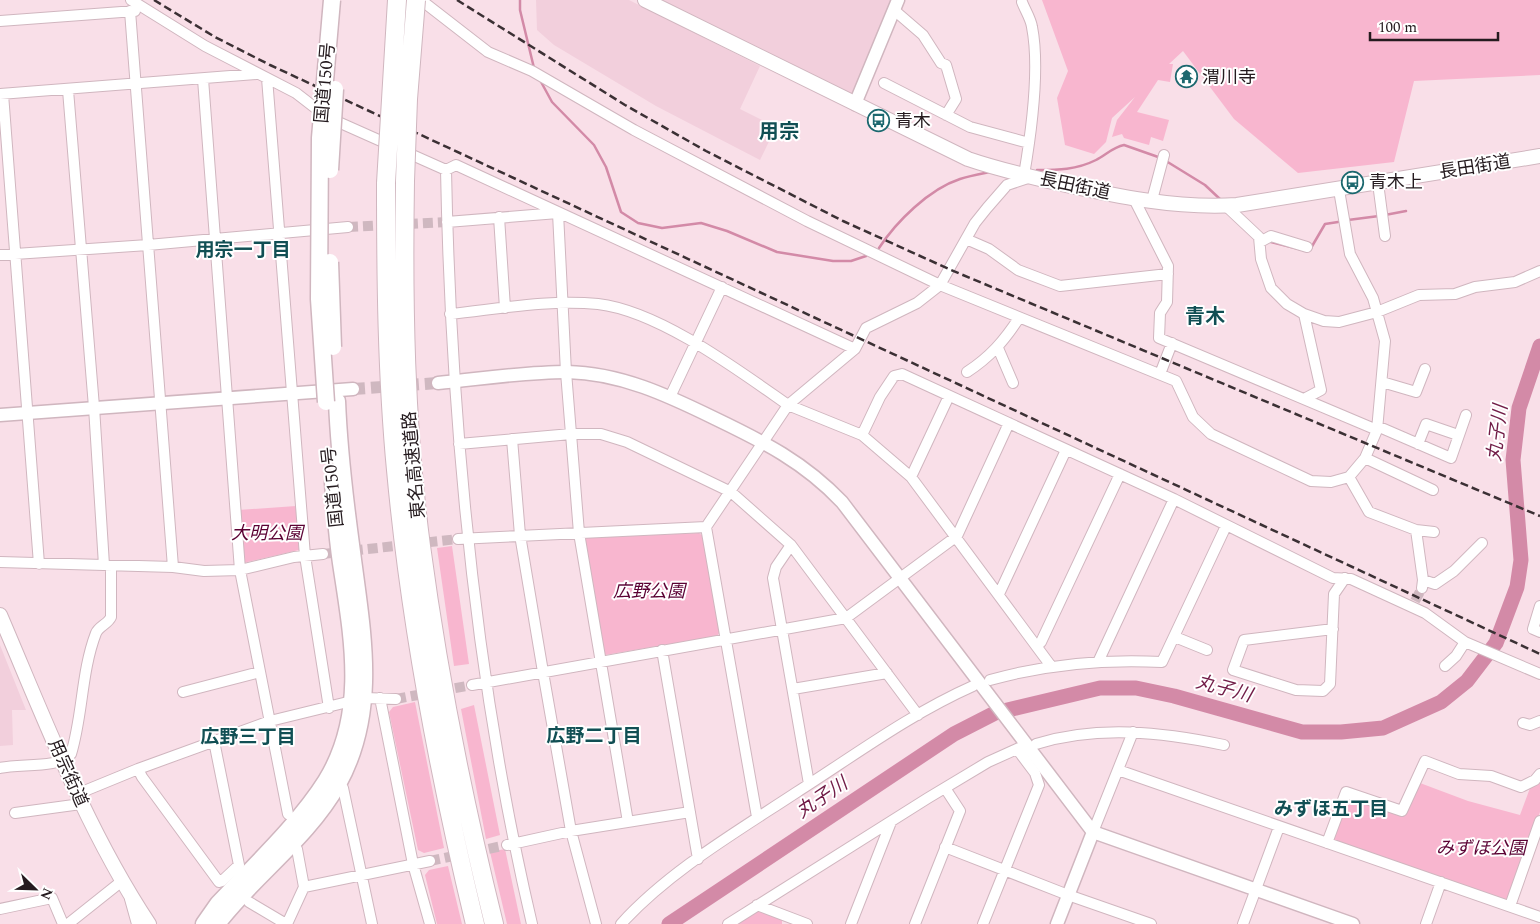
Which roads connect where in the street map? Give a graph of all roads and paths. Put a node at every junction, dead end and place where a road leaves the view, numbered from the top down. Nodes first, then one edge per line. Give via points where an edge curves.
1 (131, 0) edge
2 (332, 0) edge
3 (342, 0) edge
4 (397, 0) edge
5 (416, 0) edge
6 (421, 0) edge
7 (644, 0) edge
8 (1022, 2) dead end
9 (896, 5) edge
10 (146, 10) junction
11 (130, 11) junction
12 (0, 21) edge
13 (262, 76) junction
14 (203, 79) junction
15 (884, 83) dead end
16 (135, 84) junction
17 (68, 90) junction
18 (2, 94) edge
19 (855, 104) junction
20 (946, 115) junction
21 (1029, 143) junction
22 (3, 147) edge
23 (1540, 156) edge
24 (1163, 159) dead end
25 (446, 170) junction
26 (1028, 176) junction
27 (1378, 183) junction
28 (1339, 190) junction
29 (1133, 198) junction
30 (1152, 200) junction
31 (1226, 206) junction
32 (558, 213) junction
33 (500, 217) junction
34 (447, 222) junction
35 (348, 227) tunnel mouth
36 (280, 233) junction
37 (1385, 236) dead end
38 (214, 239) junction
39 (966, 239) junction
40 (1260, 242) junction
41 (148, 245) junction
42 (1307, 247) dead end
43 (81, 250) junction
44 (16, 254) junction
45 (0, 255) edge
46 (1540, 271) edge
47 (1168, 274) junction
48 (940, 285) junction
49 (722, 287) junction
50 (562, 303) junction
51 (505, 308) junction
52 (1377, 312) junction
53 (450, 314) junction
54 (1304, 314) junction
55 (1020, 318) junction
56 (696, 342) junction
57 (1172, 343) junction
58 (998, 348) junction
59 (855, 349) junction
60 (1425, 369) dead end
61 (566, 372) junction
62 (967, 372) dead end
63 (1160, 374) junction
64 (453, 382) junction
65 (1382, 382) junction
66 (438, 383) tunnel mouth
67 (1013, 384) dead end
68 (353, 389) tunnel mouth
69 (292, 394) junction
70 (949, 396) junction
71 (670, 397) junction
72 (227, 399) junction
73 (1304, 399) junction
74 (331, 401) junction
75 (159, 404) junction
76 (788, 404) junction
77 (94, 407) junction
78 (28, 413) junction
79 (0, 415) edge
80 (1466, 415) dead end
81 (1009, 424) junction
82 (1377, 428) junction
83 (571, 434) junction
84 (862, 435) junction
85 (1458, 435) junction
86 (512, 439) junction
87 (764, 442) junction
88 (458, 444) junction
89 (1418, 444) junction
90 (1066, 450) junction
91 (1365, 458) junction
92 (1120, 474) junction
93 (911, 477) junction
94 (1349, 477) junction
95 (1432, 490) dead end
96 (731, 492) junction
97 (1174, 499) junction
98 (1226, 526) junction
99 (706, 527) junction
100 (1416, 530) junction
101 (1434, 532) dead end
102 (579, 533) junction
103 (520, 535) junction
104 (956, 536) junction
105 (462, 539) junction
106 (1482, 542) dead end
107 (791, 545) junction
108 (323, 554) tunnel mouth
109 (304, 556) junction
110 (0, 562) edge
111 (39, 564) junction
112 (108, 566) junction
113 (172, 567) junction
114 (240, 570) junction
115 (902, 578) junction
116 (1345, 578) junction
117 (999, 594) junction
118 (1540, 606) edge
119 (0, 615) edge
120 (846, 618) junction
121 (1333, 629) junction
122 (784, 630) junction
123 (1540, 632) edge
124 (1175, 637) junction
125 (724, 640) junction
126 (1466, 642) junction
127 (1037, 646) junction
128 (662, 650) junction
129 (1207, 650) dead end
130 (1099, 660) junction
131 (601, 661) junction
132 (1051, 666) junction
133 (1445, 666) dead end
134 (260, 672) junction
135 (543, 672) junction
136 (887, 673) junction
137 (1540, 674) edge
138 (990, 680) dead end
139 (485, 682) junction
140 (472, 685) tunnel mouth
141 (973, 686) dead end
142 (793, 689) junction
143 (183, 692) dead end
144 (366, 699) junction
145 (396, 699) tunnel mouth
146 (330, 708) junction
147 (918, 715) junction
148 (270, 721) junction
149 (1540, 721) edge
150 (1523, 723) dead end
151 (1133, 732) junction
152 (214, 741) junction
153 (1036, 744) dead end
154 (1224, 745) dead end
155 (63, 760) junction
156 (0, 768) edge
157 (138, 769) junction
158 (1118, 770) junction
159 (1540, 774) edge
160 (338, 783) junction
161 (809, 784) junction
162 (944, 788) junction
163 (79, 799) junction
164 (690, 812) junction
165 (15, 813) dead end
166 (288, 814) dead end
167 (757, 817) junction
168 (1540, 821) edge
169 (628, 822) junction
170 (891, 822) junction
171 (1279, 827) junction
172 (571, 831) junction
173 (1093, 832) junction
174 (1327, 843) junction
175 (511, 844) junction
176 (945, 847) junction
177 (297, 849) dead end
178 (698, 859) junction
179 (430, 861) tunnel mouth
180 (413, 864) junction
181 (1005, 871) junction
182 (360, 876) junction
183 (1441, 882) junction
184 (125, 886) junction
185 (304, 888) junction
186 (1256, 889) junction
187 (1068, 895) junction
188 (249, 902) dead end
189 (757, 905) junction
190 (1510, 906) junction
191 (0, 909) edge
192 (1540, 917) edge
193 (1120, 919) edge
194 (787, 921) edge
195 (63, 924) edge
196 (68, 924) edge
197 (137, 924) edge
198 (149, 924) edge
199 (204, 924) edge
200 (217, 924) edge
201 (286, 924) edge
202 (372, 924) edge
203 (430, 924) edge
204 (475, 924) edge
205 (494, 924) edge
206 (532, 924) edge
207 (596, 924) edge
208 (621, 924) edge
209 (728, 924) edge
210 (807, 924) edge
211 (851, 924) edge
212 (915, 924) edge
213 (983, 924) edge
214 (1056, 924) edge
215 (1151, 924) edge
216 (1243, 924) edge
217 (1353, 924) edge
218 (1426, 924) edge

1 - 10 street
2 - 74 highway, 国道150号, bridge via 320,138 319,299
3 - 74 highway, 国道150号, bridge via 330,166
4 - 204 highway, 東名高速道路, bridge via 386,183 390,390 413,617 440,767
5 - 205 highway, 東名高速道路, bridge via 405,181 407,357 421,545 458,762
6 - 48 street via 488,52 532,71 634,130 807,221
7 - 19 main road, 長田街道
8 - 21 street via 1032,26 1034,48
9 - 19 street
9 - 20 street via 941,63 946,65 956,99
10 - 11 street
10 - 13 street
11 - 12 street
11 - 16 street
13 - 14 street
13 - 25 street via 296,93 326,118
13 - 36 street
14 - 16 street
14 - 38 street
15 - 20 street
16 - 17 street
16 - 41 street
17 - 18 street
17 - 43 street
18 - 22 street
19 - 26 main road, 長田街道 via 968,159
20 - 21 street via 980,131
21 - 26 street
22 - 44 street
23 - 27 main road, 長田街道
24 - 30 street
25 - 32 street via 456,165
25 - 34 street
26 - 29 main road, 長田街道
26 - 39 street via 1007,185 975,223
27 - 28 main road, 長田街道
27 - 37 street
28 - 31 main road, 長田街道
28 - 52 street via 1350,254
29 - 30 main road, 長田街道
29 - 47 street via 1164,256
30 - 31 main road, 長田街道
31 - 40 street via 1259,237
32 - 33 street
32 - 49 street
32 - 50 street
33 - 34 street
33 - 51 street
34 - 53 street
35 - 36 street
36 - 38 street
36 - 69 street
38 - 41 street
38 - 72 street
39 - 47 street via 989,249 1018,270 1060,286
39 - 48 street
40 - 42 street via 1271,236
40 - 54 street via 1261,259 1271,288 1287,304
41 - 43 street
41 - 75 street
43 - 44 street
43 - 77 street
44 - 45 street
44 - 78 street
46 - 52 street via 1515,282 1475,287 1455,294 1419,295
47 - 57 street via 1167,302 1160,313 1158,326 1160,338
48 - 55 street
48 - 59 street via 917,303 866,328
49 - 56 street
49 - 59 street
50 - 51 street
50 - 56 street via 600,304 620,309
50 - 61 street
51 - 53 street
52 - 54 street via 1339,322
52 - 65 street via 1385,341
53 - 64 street
54 - 73 street via 1321,390
55 - 58 street
55 - 63 street
56 - 71 street
56 - 76 street
57 - 63 street
57 - 73 street
58 - 62 street
58 - 67 street
59 - 76 street
60 - 65 street via 1416,392
61 - 64 street
61 - 71 street via 630,382
61 - 83 street
63 - 94 street via 1176,380 1193,417 1211,434 1311,481 1331,482
64 - 66 street
64 - 88 street
65 - 82 street
68 - 69 street
69 - 72 street
69 - 109 street
70 - 81 street
70 - 84 street via 902,374 894,376
70 - 93 street
71 - 87 street
72 - 75 street
72 - 114 street
73 - 82 street
74 - 144 highway, 国道150号 via 340,554 353,644
75 - 77 street
75 - 113 street
76 - 84 street
76 - 87 street
77 - 78 street
77 - 112 street
78 - 79 street
78 - 111 street
80 - 85 street
81 - 90 street
81 - 104 street
82 - 89 street
82 - 91 street
83 - 86 street
83 - 96 street via 616,438
83 - 102 street
84 - 93 street
85 - 89 street via 1426,424
85 - 89 street via 1451,458
86 - 88 street
86 - 103 street
87 - 96 street
87 - 115 street via 822,481
88 - 105 street
90 - 92 street
90 - 117 street
91 - 94 street
91 - 95 street
92 - 97 street
92 - 127 street
93 - 104 street
94 - 100 street via 1369,512
96 - 99 street
96 - 107 street
97 - 98 street
97 - 130 street
98 - 116 street via 1333,578
98 - 124 street
99 - 102 street
99 - 125 street
100 - 101 street
100 - 106 street via 1422,584 1435,584 1454,571
102 - 103 street
102 - 131 street
103 - 105 street
103 - 135 street
104 - 115 street
104 - 117 street
105 - 139 street
107 - 120 street
107 - 122 street via 776,568 774,578
108 - 109 street
109 - 114 street
109 - 146 street
110 - 111 street
111 - 112 street
112 - 113 street
112 - 155 street via 111,616 96,631 82,686 73,748
113 - 114 street via 204,571
114 - 134 street
115 - 120 street
115 - 173 street
116 - 121 street via 1334,594
116 - 126 street via 1414,604
117 - 127 street
118 - 123 street via 1533,629
119 - 155 main road, 用宗街道
120 - 122 street
120 - 136 street
121 - 121 street via 1244,640 1233,670 1296,690 1323,691 1330,684
122 - 125 street
122 - 142 street
124 - 129 street
124 - 130 street via 1162,662
125 - 128 street
125 - 167 street
126 - 133 street
126 - 137 street
127 - 132 street
128 - 131 street
128 - 164 street
130 - 132 street
131 - 135 street
131 - 169 street
132 - 138 street
134 - 143 street
134 - 148 street
135 - 139 street
135 - 172 street
136 - 142 street
136 - 147 street
139 - 140 street
139 - 175 street
141 - 147 street
142 - 161 street
144 - 145 street
144 - 146 street
144 - 160 highway, 国道150号 via 357,737
144 - 180 street
144 - 199 highway, 国道150号 via 318,794 218,904
146 - 148 street
147 - 161 street
148 - 152 street
148 - 166 street
149 - 150 street via 1530,725
151 - 153 street via 1087,733
151 - 154 street
151 - 158 street
152 - 157 street
152 - 157 street via 239,865 222,882
155 - 156 street via 56,764
155 - 163 main road, 用宗街道
157 - 163 street
158 - 171 street
158 - 173 street
159 - 174 street via 1521,787 1492,776 1459,774 1425,761 1402,811 1346,792
160 - 182 street via 343,788
160 - 200 highway, 国道150号 via 317,815
161 - 167 street
162 - 170 street
162 - 176 street via 960,811
162 - 181 street via 1018,748 1035,772 1039,785
163 - 165 street
163 - 184 main road, 用宗街道
164 - 169 street
164 - 178 street
167 - 178 street
168 - 190 street
169 - 172 street
170 - 189 street
170 - 211 street
171 - 174 street
171 - 186 street
172 - 175 street
172 - 207 street
173 - 186 street
173 - 187 street
174 - 183 street
175 - 206 street
176 - 181 street
176 - 212 street
177 - 185 street
178 - 208 street
179 - 180 street
180 - 182 street
180 - 203 street
181 - 187 street
181 - 213 street
182 - 185 street
182 - 202 street
183 - 190 street
183 - 218 street
184 - 196 street
184 - 197 street
184 - 198 main road, 用宗街道
185 - 201 street
186 - 216 street
186 - 217 street
187 - 193 street
187 - 214 street
188 - 201 street
189 - 194 street
189 - 209 street
190 - 192 street
191 - 195 street via 52,898
193 - 215 street
194 - 210 street

